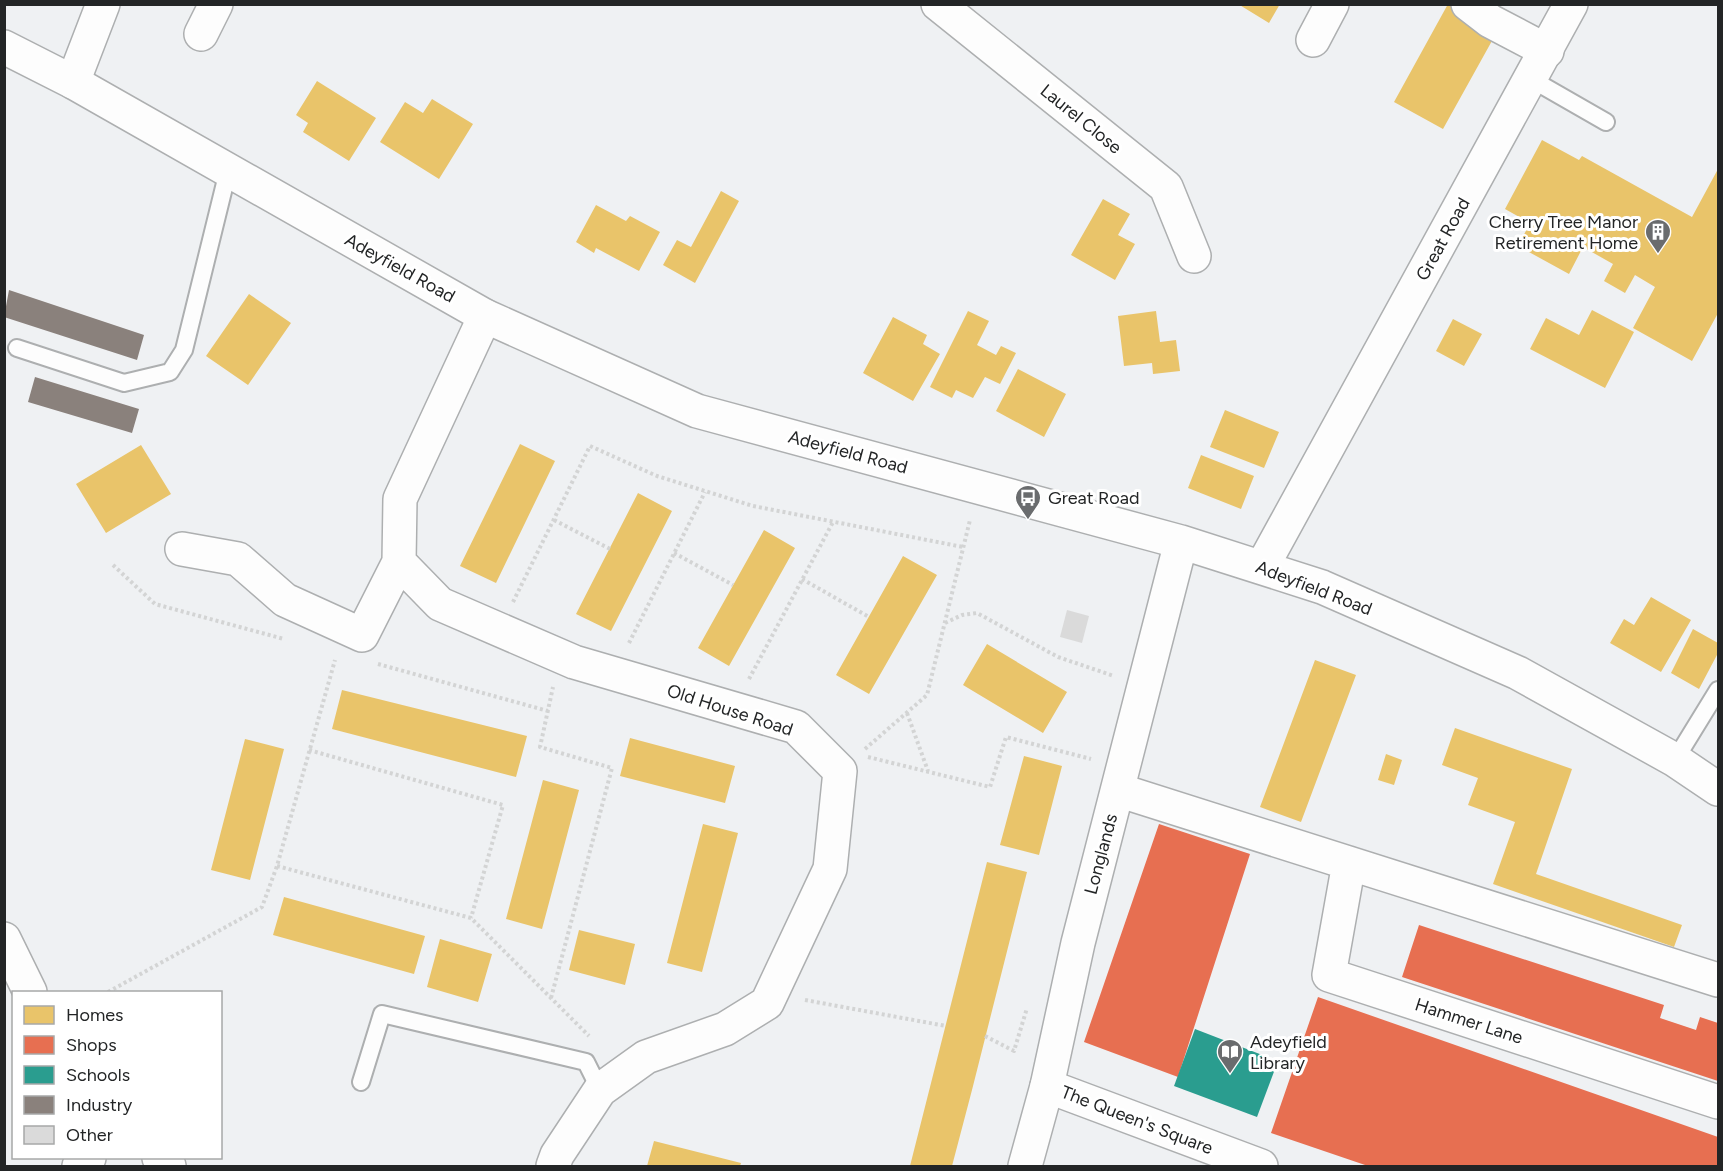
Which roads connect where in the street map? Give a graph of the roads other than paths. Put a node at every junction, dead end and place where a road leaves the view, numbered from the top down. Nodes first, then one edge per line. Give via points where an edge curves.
1 (103, 4) edge
2 (216, 4) edge
3 (938, 4) edge
4 (1332, 4) edge
5 (1468, 4) edge
6 (1571, 4) edge
7 (201, 34) dead end
8 (1313, 40) dead end
9 (4, 47) edge
10 (1547, 51) junction
11 (1531, 79) junction
12 (73, 82) junction
13 (1606, 122) dead end
14 (228, 171) junction
15 (1194, 256) dead end
16 (485, 316) junction
17 (17, 348) dead end
18 (1181, 542) junction
19 (182, 549) dead end
20 (399, 562) junction
21 (1262, 567) junction
22 (1719, 690) edge
23 (1675, 760) junction
24 (1121, 779) junction
25 (1719, 789) edge
26 (1349, 863) junction
27 (4, 939) edge
28 (1719, 980) edge
29 (29, 991) edge
30 (612, 1081) junction
31 (361, 1082) dead end
32 (1047, 1086) junction
33 (1719, 1102) edge
34 (553, 1167) edge
35 (1024, 1167) edge
36 (1261, 1167) edge

1 - 12 street
2 - 7 street
3 - 15 street, Laurel Close via 1166,187
4 - 8 street
5 - 10 street via 1490,21
6 - 10 street, Great Road
9 - 12 street, Adeyfield Road
10 - 11 street, Great Road
11 - 13 lane
11 - 21 street, Great Road
12 - 14 street, Adeyfield Road
14 - 16 street, Adeyfield Road
14 - 17 lane via 184,350 170,372 124,383
16 - 18 street, Adeyfield Road via 697,411
16 - 20 street via 400,499
18 - 21 street, Adeyfield Road
18 - 24 street, Longlands
19 - 20 street via 238,559 285,600 362,635
20 - 30 street, Old House Road via 440,604 574,662 796,727 840,771 830,869 767,1003 725,1029 646,1057
21 - 23 street, Adeyfield Road via 1322,587 1518,673
22 - 23 lane
23 - 25 street, Adeyfield Road
24 - 26 street
24 - 32 street, Longlands via 1078,943
26 - 28 street
26 - 33 street, Hammer Lane via 1329,975
27 - 29 street
30 - 31 lane via 586,1062 381,1014
30 - 34 street, Old House Road via 557,1155
32 - 35 street, Longlands
32 - 36 street, The Queen's Square

